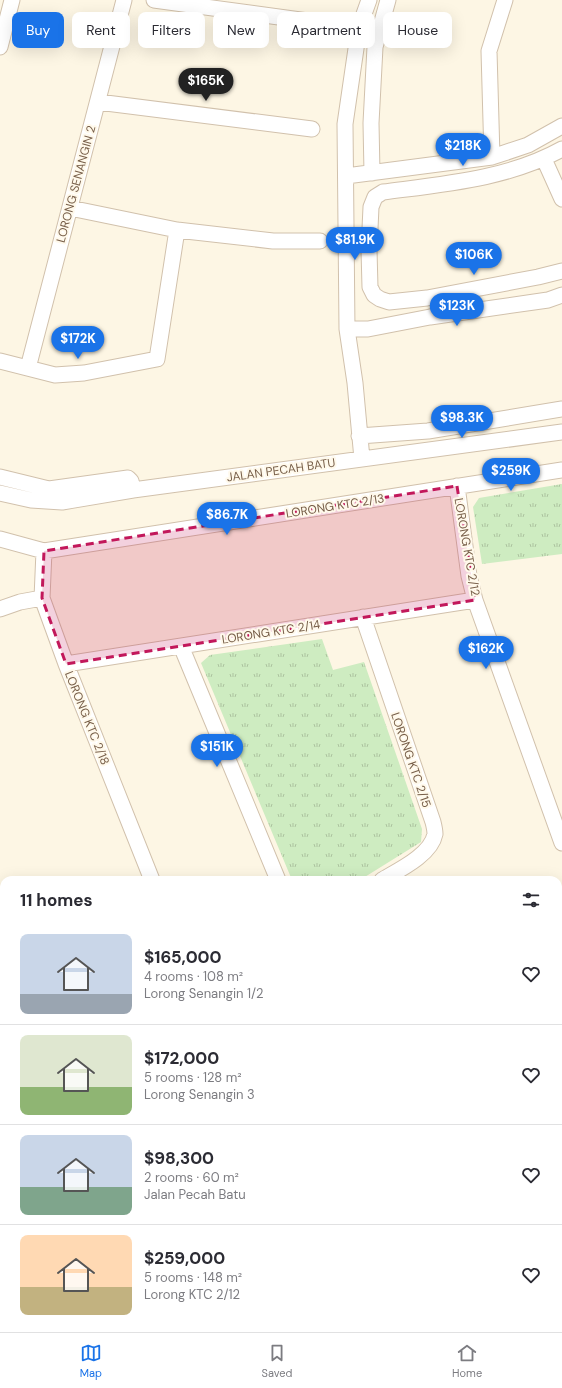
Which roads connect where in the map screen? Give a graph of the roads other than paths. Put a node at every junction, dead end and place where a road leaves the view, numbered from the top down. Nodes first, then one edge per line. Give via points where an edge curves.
1 (12, 0) edge
2 (124, 0) edge
3 (154, 0) edge
4 (369, 0) edge
5 (388, 0) edge
6 (505, 0) edge
7 (364, 12) edge
8 (277, 17) edge
9 (0, 47) edge
10 (355, 48) edge
11 (98, 102) junction
12 (562, 126) edge
13 (312, 129) dead end
14 (562, 149) edge
15 (492, 157) junction
16 (544, 159) junction
17 (418, 167) junction
18 (372, 173) junction
19 (346, 176) junction
20 (422, 187) junction
21 (562, 199) edge
22 (70, 208) junction
23 (177, 230) junction
24 (320, 241) dead end
25 (562, 270) edge
26 (562, 295) edge
27 (427, 298) junction
28 (430, 317) junction
29 (347, 329) junction
30 (0, 361) edge
31 (28, 368) junction
32 (562, 409) edge
33 (562, 432) edge
34 (359, 436) junction
35 (362, 459) junction
36 (562, 470) edge
37 (0, 476) edge
38 (457, 486) junction
39 (133, 490) junction
40 (0, 493) edge
41 (0, 539) edge
42 (44, 551) junction
43 (42, 598) junction
44 (475, 600) junction
45 (0, 609) edge
46 (362, 617) junction
47 (182, 646) junction
48 (66, 664) junction
49 (562, 843) edge
50 (150, 876) edge
51 (276, 876) edge
52 (388, 876) edge

1 - 9 street
2 - 11 street, LORONG SENANGIN 2
3 - 8 street
4 - 7 street
5 - 18 street via 375,47 371,123
6 - 15 street via 489,51
10 - 19 street via 345,124
11 - 13 street
11 - 22 street, LORONG SENANGIN 2
12 - 15 street via 528,145
14 - 16 street
15 - 17 street
16 - 20 street via 482,178
16 - 21 street
17 - 18 street
17 - 20 street
18 - 19 street
19 - 29 street
20 - 27 street via 383,192 375,198 371,207 370,288 374,295 389,302
22 - 23 street
22 - 31 street, LORONG SENANGIN 2
23 - 24 street via 273,241
23 - 31 street via 156,360 84,373 55,375
25 - 27 street
26 - 28 street via 548,300
27 - 28 street
28 - 29 street via 368,329
29 - 34 street
30 - 31 street
32 - 34 street via 428,431
33 - 35 street, JALAN PECAH BATU
34 - 35 street
35 - 39 street, JALAN PECAH BATU
36 - 38 street, LORONG KTC 2/12
37 - 39 street via 49,489 128,478
38 - 42 street, LORONG KTC 2/13
38 - 44 street, LORONG KTC 2/12 via 469,576
39 - 40 street, JALAN PECAH BATU via 62,502 31,500
41 - 42 street, LORONG KTC 2/13
42 - 43 street, LORONG KTC 2/18
43 - 45 street
43 - 48 street, LORONG KTC 2/18
44 - 46 street, LORONG KTC 2/14
44 - 49 street, LORONG KTC 2/12
46 - 47 street, LORONG KTC 2/14
46 - 52 street, LORONG KTC 2/15 via 435,833 431,845 422,855
47 - 48 street, LORONG KTC 2/14
47 - 51 street
48 - 50 street, LORONG KTC 2/18

